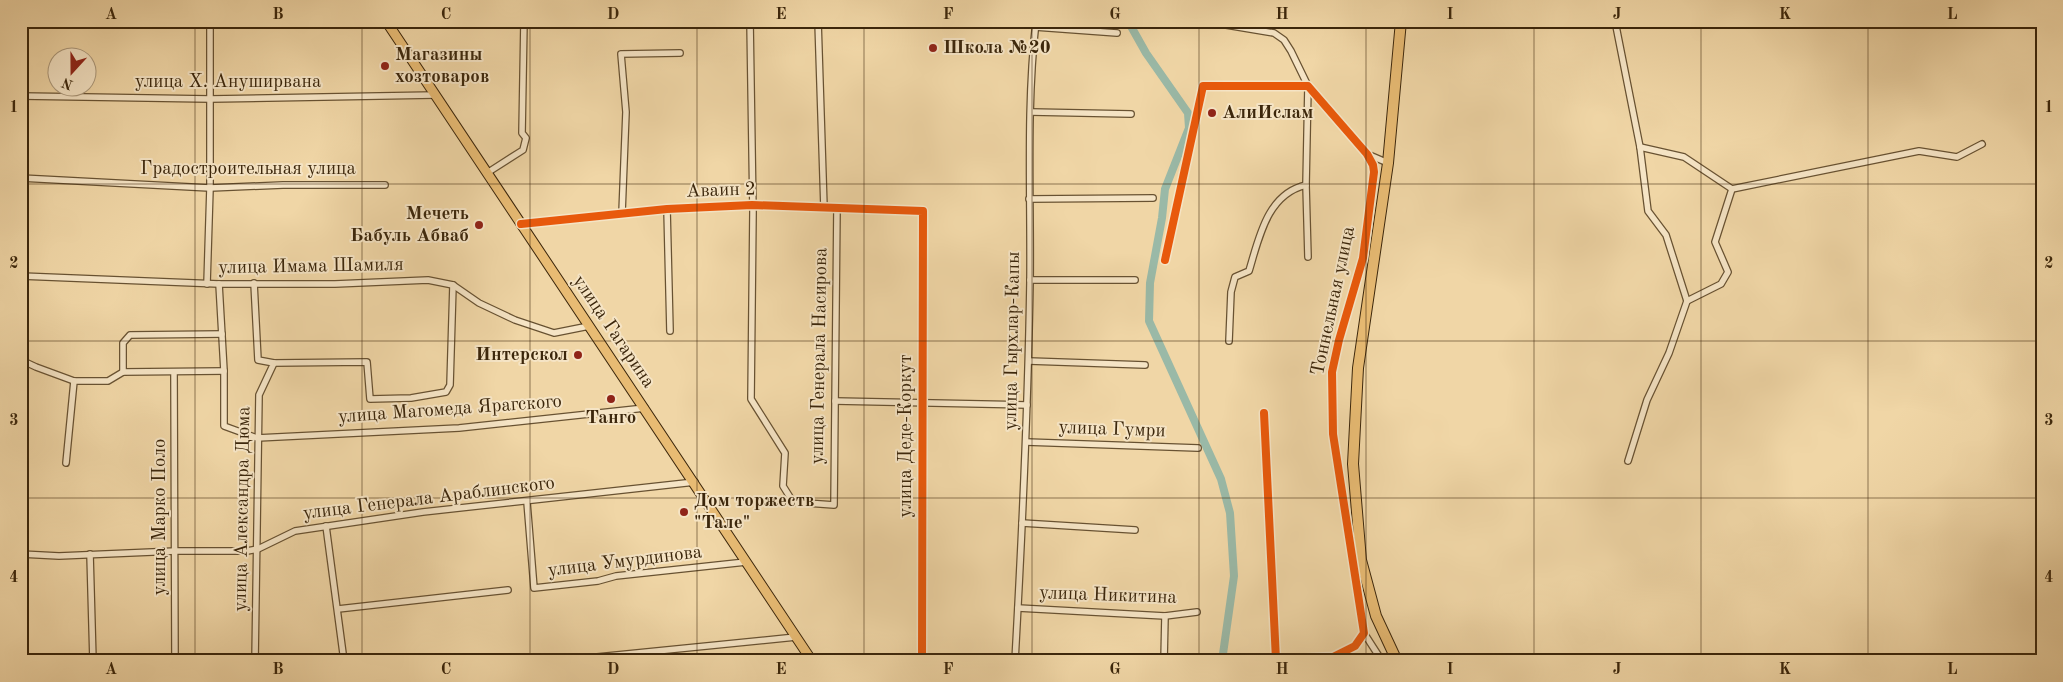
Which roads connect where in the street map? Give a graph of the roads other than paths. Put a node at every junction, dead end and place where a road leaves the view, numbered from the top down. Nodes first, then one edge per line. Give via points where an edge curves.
1 (210, 21) edge
2 (401, 21) edge
3 (524, 21) edge
4 (750, 21) edge
5 (818, 21) edge
6 (1202, 21) edge
7 (1401, 21) edge
8 (1616, 21) edge
9 (1035, 24) edge
10 (388, 25) edge
11 (1117, 33) dead end
12 (680, 53) dead end
13 (1308, 86) junction
14 (436, 95) junction
15 (21, 96) edge
16 (210, 99) junction
17 (1031, 112) junction
18 (1131, 114) dead end
19 (1982, 144) dead end
20 (1640, 147) junction
21 (1367, 154) junction
22 (1388, 164) junction
23 (487, 173) junction
24 (21, 178) edge
25 (385, 185) dead end
26 (1306, 185) junction
27 (210, 188) junction
28 (1732, 189) junction
29 (1153, 198) dead end
30 (1029, 199) junction
31 (752, 205) junction
32 (837, 207) junction
33 (824, 208) junction
34 (667, 209) junction
35 (923, 211) joint
36 (622, 213) junction
37 (521, 224) junction
38 (1308, 258) dead end
39 (1165, 260) dead end
40 (21, 276) edge
41 (1030, 280) junction
42 (1135, 280) dead end
43 (254, 283) junction
44 (207, 284) junction
45 (218, 284) junction
46 (453, 284) junction
47 (1687, 302) junction
48 (588, 326) junction
49 (670, 331) dead end
50 (222, 334) junction
51 (1229, 341) dead end
52 (21, 360) edge
53 (1029, 361) junction
54 (274, 363) junction
55 (1145, 365) dead end
56 (224, 371) junction
57 (122, 372) junction
58 (174, 372) junction
59 (74, 381) junction
60 (835, 401) junction
61 (922, 403) junction
62 (1027, 405) junction
63 (645, 408) junction
64 (1264, 413) dead end
65 (257, 438) junction
66 (1026, 442) junction
67 (1198, 448) dead end
68 (1628, 461) dead end
69 (66, 463) dead end
70 (694, 482) junction
71 (527, 502) junction
72 (1022, 523) junction
73 (326, 526) junction
74 (1135, 530) dead end
75 (258, 549) junction
76 (176, 551) junction
77 (21, 554) edge
78 (90, 554) junction
79 (746, 562) junction
80 (508, 590) dead end
81 (1018, 608) junction
82 (338, 610) junction
83 (1197, 612) dead end
84 (1165, 616) junction
85 (1364, 633) junction
86 (796, 637) junction
87 (93, 661) edge
88 (175, 661) edge
89 (255, 661) edge
90 (344, 661) edge
91 (557, 661) edge
92 (812, 661) edge
93 (922, 661) edge
94 (1015, 661) edge
95 (1164, 661) edge
96 (1382, 661) edge
97 (1397, 661) edge

1 - 16 street
2 - 10 street
3 - 23 street via 522,133 526,138 523,150
4 - 31 street
5 - 33 street
6 - 13 street via 1274,33 1291,50
7 - 22 highway
8 - 20 street
9 - 11 street
9 - 17 street, улица Гырхлар-Капы
10 - 14 main road, улица Гагарина
12 - 36 street via 621,54 626,112
13 - 21 street, Тоннельная улица
13 - 26 street
13 - 39 street via 1203,86
14 - 16 street, улица Х. Ануширвана
14 - 23 main road, улица Гагарина
15 - 16 street, улица Х. Ануширвана
16 - 27 street
17 - 18 street
17 - 30 street, улица Гырхлар-Капы
19 - 28 street via 1957,157 1919,151
20 - 28 street via 1684,157
20 - 47 street via 1648,211 1666,235
21 - 22 street
21 - 85 street, Тоннельная улица via 1374,172 1363,258 1332,372 1333,434
22 - 97 highway via 1358,368 1352,464 1361,560 1376,616
23 - 37 main road, улица Гагарина
24 - 27 street, Градостроительная улица
25 - 27 street, Градостроительная улица
26 - 38 street
26 - 51 street via 1292,188 1274,206 1261,230 1249,271 1235,277 1231,292
27 - 44 street
28 - 47 street via 1715,242 1728,272 1721,284
29 - 30 street
30 - 41 street, улица Гырхлар-Капы
31 - 33 street, Аваин 2
31 - 34 street, Аваин 2
31 - 60 street, улица Генерала Насирова via 751,399 785,452 784,486 794,502 834,505
32 - 33 street, Аваин 2
32 - 35 street, Аваин 2
32 - 60 street, улица Генерала Насирова
34 - 36 street, Аваин 2
34 - 49 street
35 - 61 street, улица Деде-Коркут
36 - 37 street, Аваин 2
37 - 48 main road, улица Гагарина
40 - 44 street, улица Имама Шамиля
41 - 42 street
41 - 53 street, улица Гырхлар-Капы
43 - 45 street, улица Имама Шамиля
43 - 46 street, улица Имама Шамиля via 428,280
43 - 54 street via 258,360
44 - 45 street, улица Имама Шамиля
45 - 50 street
46 - 48 street, улица Имама Шамиля via 479,302 537,328 554,333
46 - 54 street via 450,385 446,392 411,398 370,399 367,362
47 - 68 street via 1669,353 1647,400
48 - 63 main road, улица Гагарина
50 - 56 street
50 - 57 street via 130,335 123,343
52 - 59 street
53 - 55 street
53 - 62 street, улица Гырхлар-Капы
54 - 65 street, улица Александра Дюма via 260,395
56 - 58 street
56 - 65 street via 224,426
57 - 58 street
57 - 59 street via 108,381
58 - 76 street, улица Марко Поло
59 - 69 street
60 - 61 street
61 - 62 street
61 - 93 street, улица Деде-Коркут
62 - 66 street, улица Гырхлар-Капы
63 - 65 street, улица Магомеда Ярагского via 459,428
63 - 70 main road, улица Гагарина
64 - 85 street via 1276,660 1333,657 1355,646
65 - 75 street, улица Александра Дюма
66 - 67 street, улица Гумри
66 - 72 street, улица Гырхлар-Капы
70 - 71 street, улица Генерала Араблинского
70 - 79 main road, улица Гагарина
71 - 73 street, улица Генерала Араблинского
71 - 79 street, улица Умурдинова via 534,588
72 - 74 street
72 - 81 street, улица Гырхлар-Капы
73 - 75 street, улица Генерала Араблинского via 295,531
73 - 82 street
75 - 76 street, улица Генерала Араблинского
75 - 89 street, улица Александра Дюма
76 - 78 street, улица Генерала Араблинского
76 - 88 street, улица Марко Поло
77 - 78 street, улица Генерала Араблинского
78 - 87 street
79 - 86 main road, улица Гагарина
80 - 82 street
81 - 84 street, улица Никитина
81 - 94 street, улица Гырхлар-Капы
82 - 90 street
83 - 84 street, улица Никитина
84 - 95 street
85 - 96 street
86 - 91 street
86 - 92 main road, улица Гагарина

